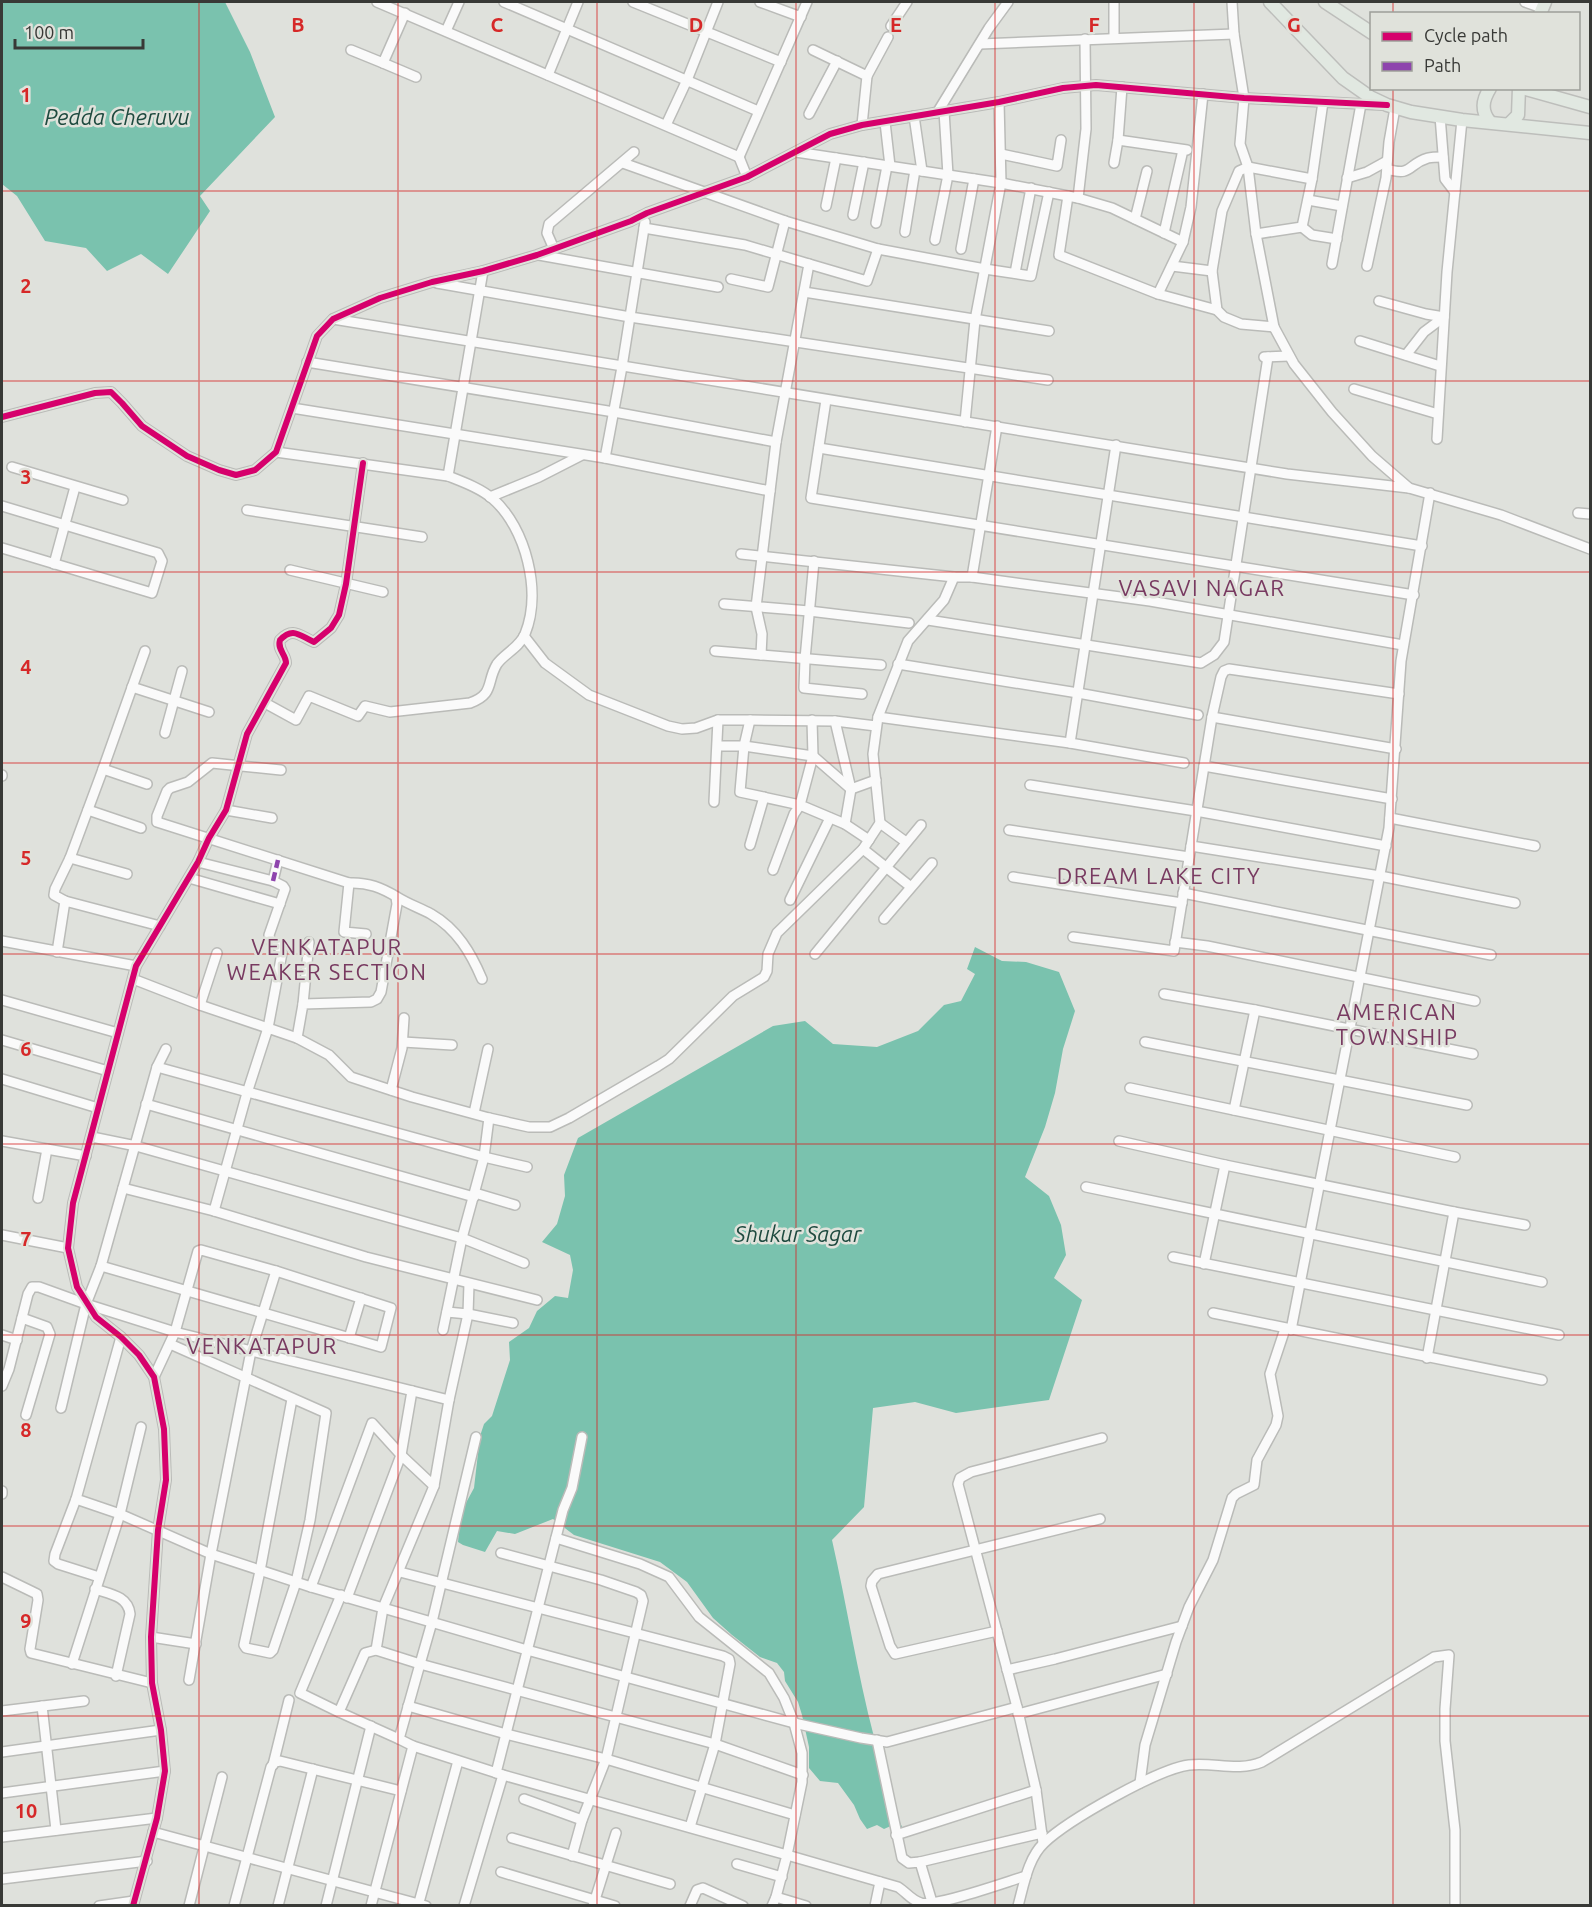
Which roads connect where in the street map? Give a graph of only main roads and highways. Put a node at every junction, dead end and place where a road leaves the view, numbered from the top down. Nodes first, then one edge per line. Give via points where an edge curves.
1 (1270, 2) edge
2 (1325, 2) edge
3 (1370, 32) edge
4 (1489, 90) edge
5 (1520, 90) edge
6 (1528, 90) edge
7 (1590, 106) edge
8 (1490, 122) junction
9 (1509, 124) junction
10 (1590, 133) edge

1 - 8 main road via 1343,78 1370,97 1391,107
2 - 3 main road
4 - 8 main road via 1483,109
5 - 9 main road via 1518,115
6 - 7 main road
8 - 9 main road
9 - 10 main road

